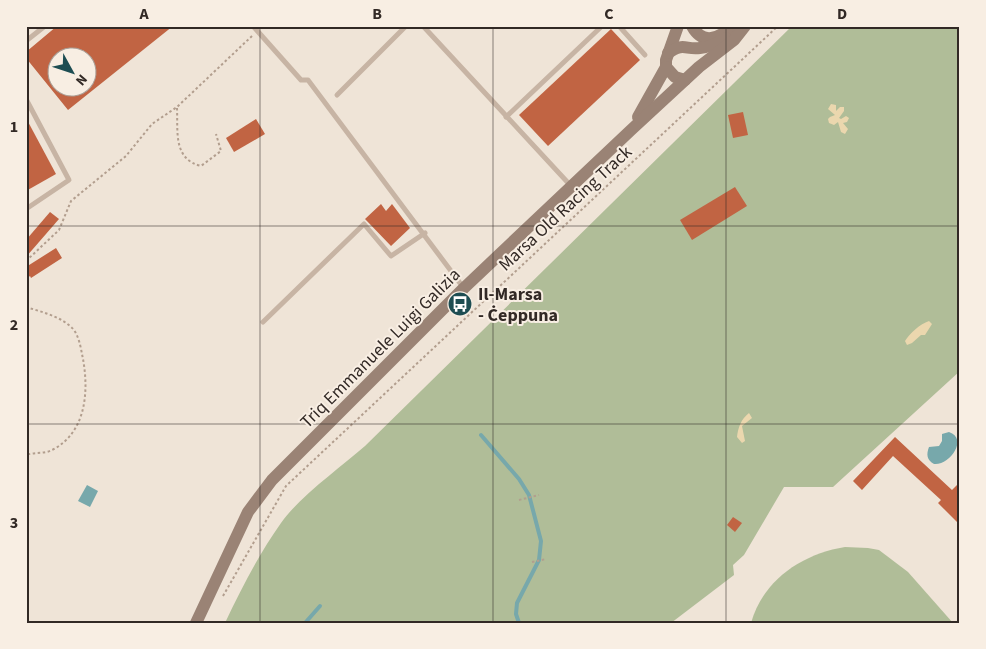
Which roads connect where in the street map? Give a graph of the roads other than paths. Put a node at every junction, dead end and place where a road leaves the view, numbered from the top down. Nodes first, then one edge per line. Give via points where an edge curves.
1 (45, 26) edge
2 (253, 26) edge
3 (406, 26) edge
4 (423, 26) edge
5 (602, 26) edge
6 (619, 26) edge
7 (680, 26) edge
8 (692, 26) edge
9 (733, 26) edge
10 (743, 26) edge
11 (26, 42) edge
12 (668, 53) junction
13 (645, 55) dead end
14 (693, 55) junction
15 (666, 67) junction
16 (685, 80) junction
17 (337, 95) dead end
18 (26, 99) edge
19 (506, 117) junction
20 (631, 130) junction
21 (572, 186) junction
22 (26, 209) edge
23 (424, 233) junction
24 (464, 288) junction
25 (263, 322) dead end
26 (196, 623) edge

1 - 11 lane
2 - 23 lane via 301,80 308,80
3 - 17 lane
4 - 19 lane
5 - 19 lane
6 - 13 lane
7 - 12 main road
7 - 14 main road
8 - 9 main road via 696,34 708,39 721,36
10 - 14 main road, Triq Emmanuele Luigi Galizia via 714,46 698,48
10 - 14 main road, Triq Emmanuele Luigi Galizia via 734,40
12 - 14 main road via 675,48
12 - 15 main road
14 - 16 main road, Triq Emmanuele Luigi Galizia
15 - 16 main road via 675,77
15 - 20 main road, Triq Emmanuele Luigi Galizia
16 - 20 main road, Triq Emmanuele Luigi Galizia
18 - 22 lane via 69,180
19 - 21 lane
20 - 21 main road, Triq Emmanuele Luigi Galizia
21 - 24 main road, Triq Emmanuele Luigi Galizia
23 - 24 lane
23 - 25 lane via 391,256 364,224
24 - 26 main road, Triq Emmanuele Luigi Galizia via 272,480 254,502

